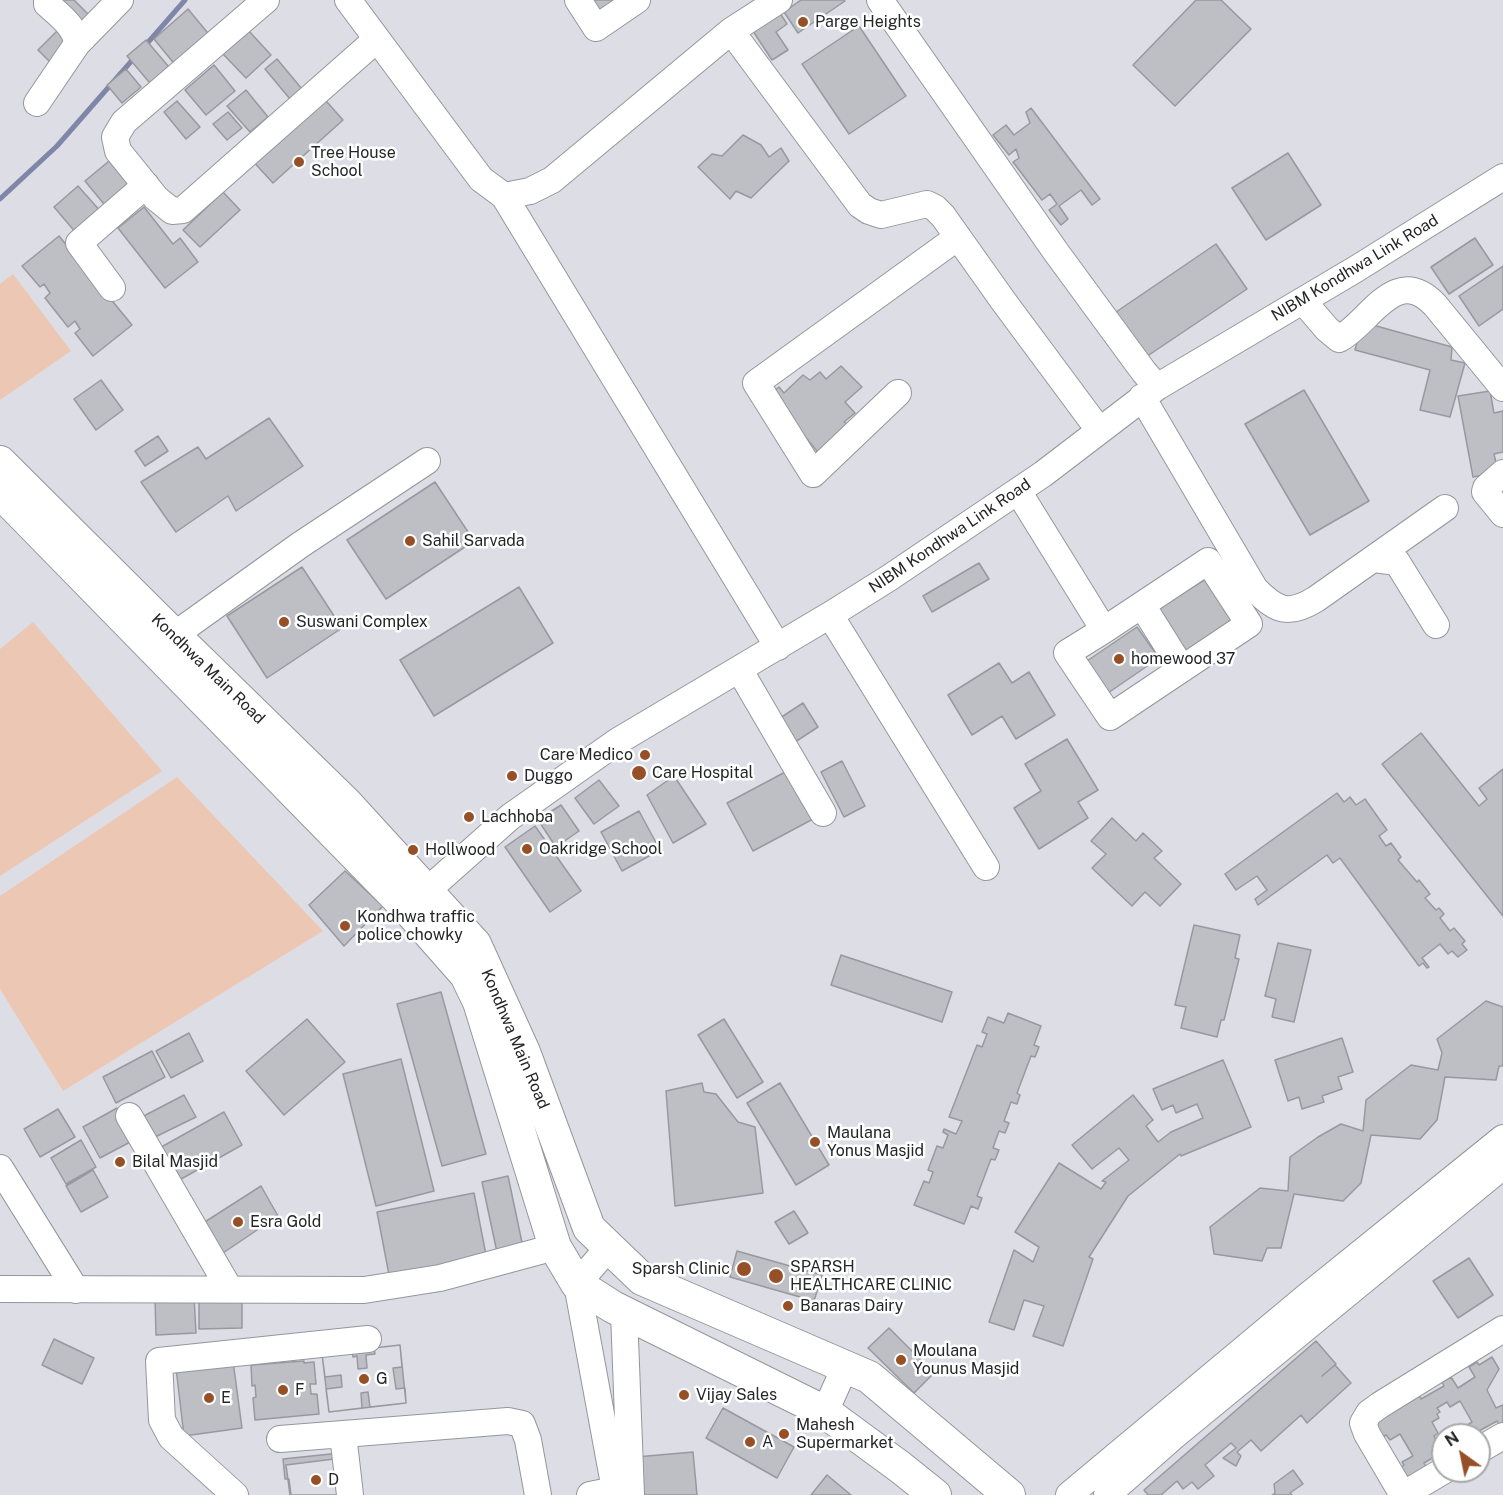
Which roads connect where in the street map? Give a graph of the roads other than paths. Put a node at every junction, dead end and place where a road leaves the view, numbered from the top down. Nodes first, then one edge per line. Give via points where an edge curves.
1 (47, 0) edge
2 (120, 0) edge
3 (266, 0) edge
4 (348, 0) edge
5 (578, 0) edge
6 (637, 0) edge
7 (779, 0) edge
8 (880, 0) edge
9 (750, 8) edge
10 (731, 31) junction
11 (377, 39) junction
12 (77, 44) junction
13 (37, 103) dead end
14 (1503, 177) edge
15 (146, 185) junction
16 (504, 196) junction
17 (958, 237) junction
18 (112, 288) dead end
19 (1303, 301) junction
20 (1503, 388) edge
21 (1149, 392) junction
22 (898, 393) dead end
23 (1099, 430) junction
24 (427, 460) dead end
25 (0, 462) edge
26 (1503, 473) edge
27 (1018, 491) junction
28 (0, 492) edge
29 (1445, 508) dead end
30 (1503, 514) edge
31 (1374, 559) junction
32 (1142, 605) junction
33 (830, 615) junction
34 (1436, 625) dead end
35 (1104, 630) junction
36 (164, 643) junction
37 (778, 647) junction
38 (739, 669) junction
39 (1182, 669) junction
40 (823, 813) dead end
41 (986, 867) dead end
42 (417, 899) junction
43 (129, 1116) dead end
44 (1503, 1138) edge
45 (1503, 1166) edge
46 (0, 1168) edge
47 (555, 1247) junction
48 (609, 1247) junction
49 (577, 1284) junction
50 (229, 1288) junction
51 (0, 1289) edge
52 (76, 1290) junction
53 (624, 1313) junction
54 (1501, 1335) edge
55 (368, 1339) dead end
56 (845, 1366) junction
57 (825, 1412) junction
58 (343, 1434) junction
59 (280, 1438) dead end
60 (1431, 1478) edge
61 (613, 1494) edge
62 (235, 1495) edge
63 (350, 1495) edge
64 (538, 1495) edge
65 (935, 1495) edge
66 (1009, 1495) edge
67 (1069, 1495) edge
68 (1107, 1495) edge

1 - 12 street via 73,30
2 - 12 street
3 - 15 street via 124,122 115,137 118,151
4 - 11 street
5 - 6 street via 596,28
7 - 9 street
8 - 21 street via 1144,372
9 - 10 street
10 - 16 street via 552,180 530,191
10 - 17 street via 860,205 881,215 927,204 944,216
11 - 15 street via 183,210 172,211
11 - 16 street via 481,178
12 - 13 street
14 - 19 street, NIBM Kondhwa Link Road
15 - 18 street via 79,243
16 - 37 street
17 - 22 street via 756,383 813,474
17 - 23 street
19 - 20 street via 1339,339 1394,294 1421,294 1435,305
19 - 21 street, NIBM Kondhwa Link Road
21 - 23 street, NIBM Kondhwa Link Road
21 - 31 street via 1255,589 1269,603 1282,609 1301,608
23 - 27 street, NIBM Kondhwa Link Road
24 - 36 street
25 - 36 main road, Kondhwa Main Road
26 - 30 street via 1485,492
27 - 33 street, NIBM Kondhwa Link Road
27 - 35 street
28 - 36 main road, Kondhwa Main Road
29 - 31 street
31 - 34 street via 1397,562
32 - 35 street
32 - 39 street
32 - 39 street via 1208,561 1249,624
33 - 37 street, NIBM Kondhwa Link Road
33 - 41 street
35 - 39 street via 1067,654 1110,717
36 - 42 main road, Kondhwa Main Road
37 - 38 street, NIBM Kondhwa Link Road
38 - 40 street
38 - 42 street, NIBM Kondhwa Link Road via 618,741 520,810
42 - 47 main road, Kondhwa Main Road via 479,1002
42 - 48 main road, Kondhwa Main Road via 475,944 524,1052 589,1228
43 - 50 street
44 - 67 street
45 - 68 street
46 - 52 street
47 - 49 main road, Kondhwa Main Road
47 - 50 street via 440,1278 364,1290
48 - 49 street
48 - 56 main road, Kondhwa Main Road via 642,1279
49 - 53 main road, Kondhwa Main Road
49 - 61 street
50 - 52 street
51 - 52 street
53 - 57 main road, Kondhwa Main Road
53 - 61 street
54 - 60 street via 1380,1405 1363,1423 1403,1495
55 - 62 street via 159,1361 162,1420 171,1437
56 - 57 street
56 - 66 main road, Kondhwa Main Road via 869,1377
57 - 65 main road, Kondhwa Main Road
58 - 59 street
58 - 63 street
58 - 64 street via 508,1421 522,1424

